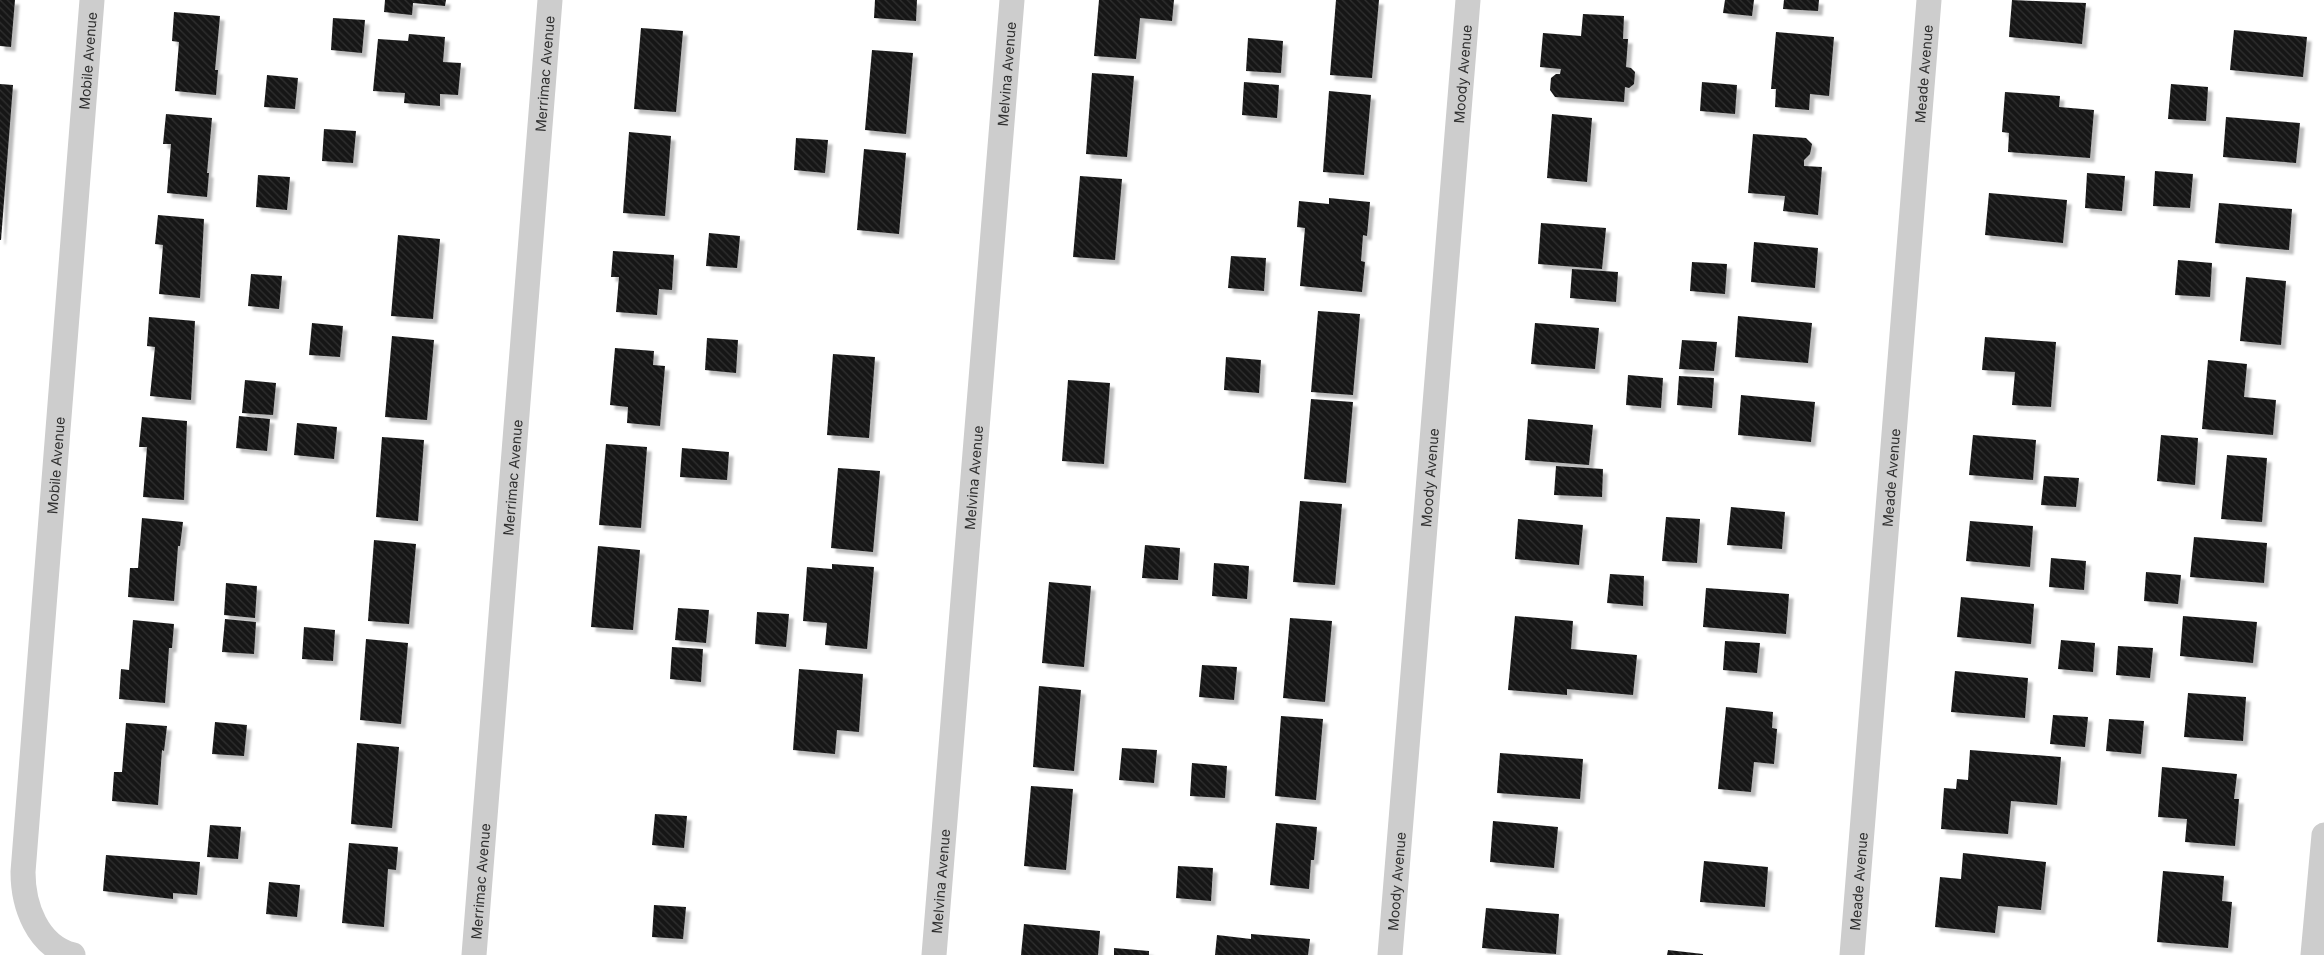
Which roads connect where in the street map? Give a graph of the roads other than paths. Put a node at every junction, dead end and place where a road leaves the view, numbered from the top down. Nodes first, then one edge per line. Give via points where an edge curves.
1 (92, 0) edge
2 (550, 0) edge
3 (1012, 0) edge
4 (1468, 0) edge
5 (1929, 0) edge
6 (2324, 835) edge
7 (73, 955) edge
8 (474, 955) edge
9 (934, 955) edge
10 (1390, 955) edge
11 (1852, 955) edge
12 (2313, 955) edge

1 - 7 street, Mobile Avenue via 23,872 27,909 37,928 51,944
2 - 8 street, Merrimac Avenue
3 - 9 street, Melvina Avenue
4 - 10 street, Moody Avenue
5 - 11 street, Meade Avenue
6 - 12 street

